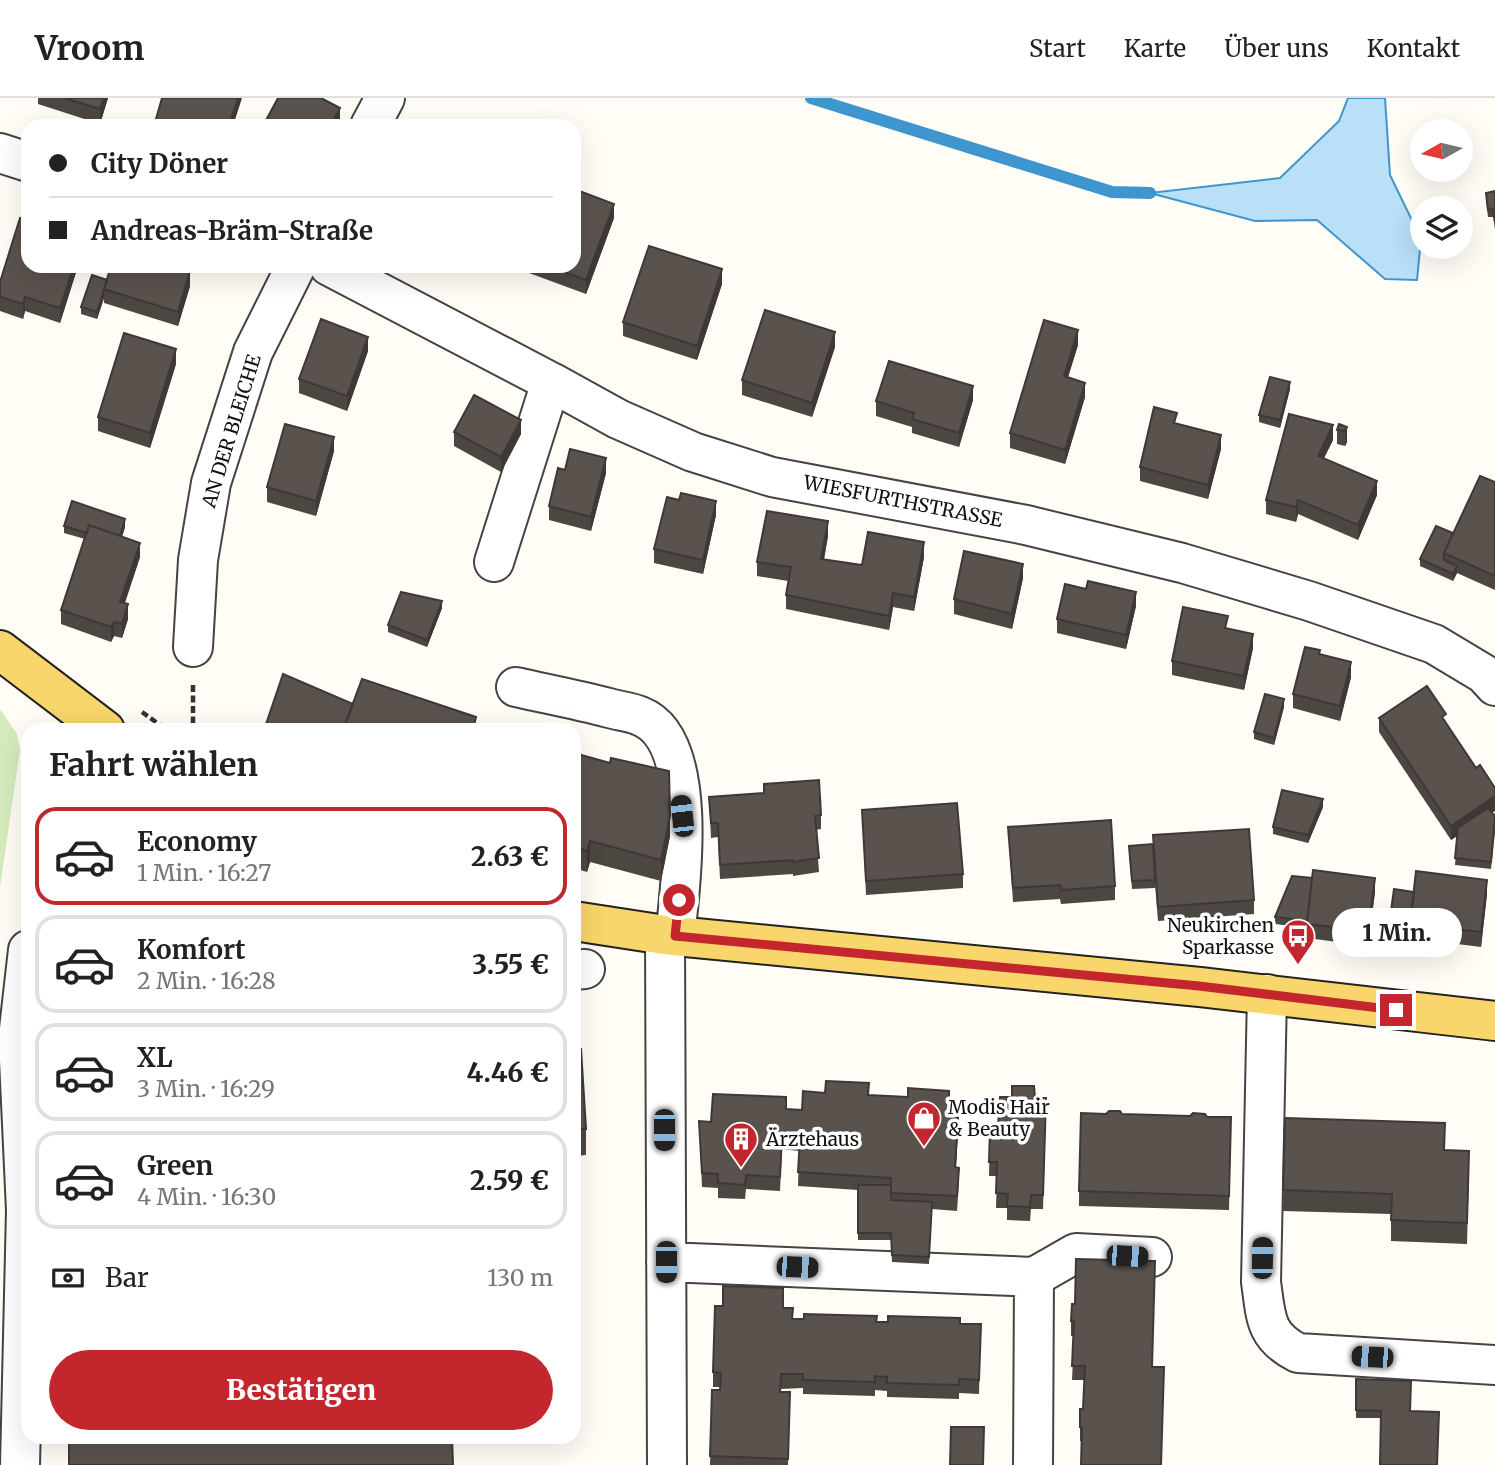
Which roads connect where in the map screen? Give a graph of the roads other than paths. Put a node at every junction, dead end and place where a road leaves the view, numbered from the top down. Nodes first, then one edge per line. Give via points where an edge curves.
1 (385, 98) edge
2 (374, 119) edge
3 (0, 153) edge
4 (21, 160) edge
5 (292, 273) edge
6 (342, 273) edge
7 (551, 382) junction
8 (494, 562) dead end
9 (193, 647) dead end
10 (0, 650) edge
11 (1495, 686) edge
12 (516, 687) dead end
13 (90, 723) edge
14 (581, 922) edge
15 (670, 935) junction
16 (1267, 994) junction
17 (21, 998) edge
18 (1495, 1021) edge
19 (15, 1039) edge
20 (21, 1132) edge
21 (1152, 1257) dead end
22 (666, 1262) junction
23 (1034, 1278) junction
24 (1495, 1365) edge
25 (21, 1422) edge
26 (20, 1465) edge
27 (667, 1465) edge
28 (1033, 1465) edge

1 - 2 street
3 - 4 street
5 - 9 street, AN DER BLEICHE via 253,352 211,483 198,559
6 - 7 street, WIESFURTHSTRASSE
7 - 8 street
7 - 11 street, WIESFURTHSTRASSE via 618,419 693,452 772,477 1026,525 1182,562 1309,601 1434,644 1484,674
10 - 13 main road
12 - 15 street via 643,716 663,734 678,773 682,816 681,886
14 - 15 main road
15 - 16 main road
15 - 22 street
16 - 18 main road
16 - 24 street via 1261,1282 1267,1323 1280,1344 1298,1353
17 - 19 street
19 - 20 street
21 - 23 street via 1076,1253
22 - 23 street
22 - 27 street
23 - 28 street
25 - 26 street

